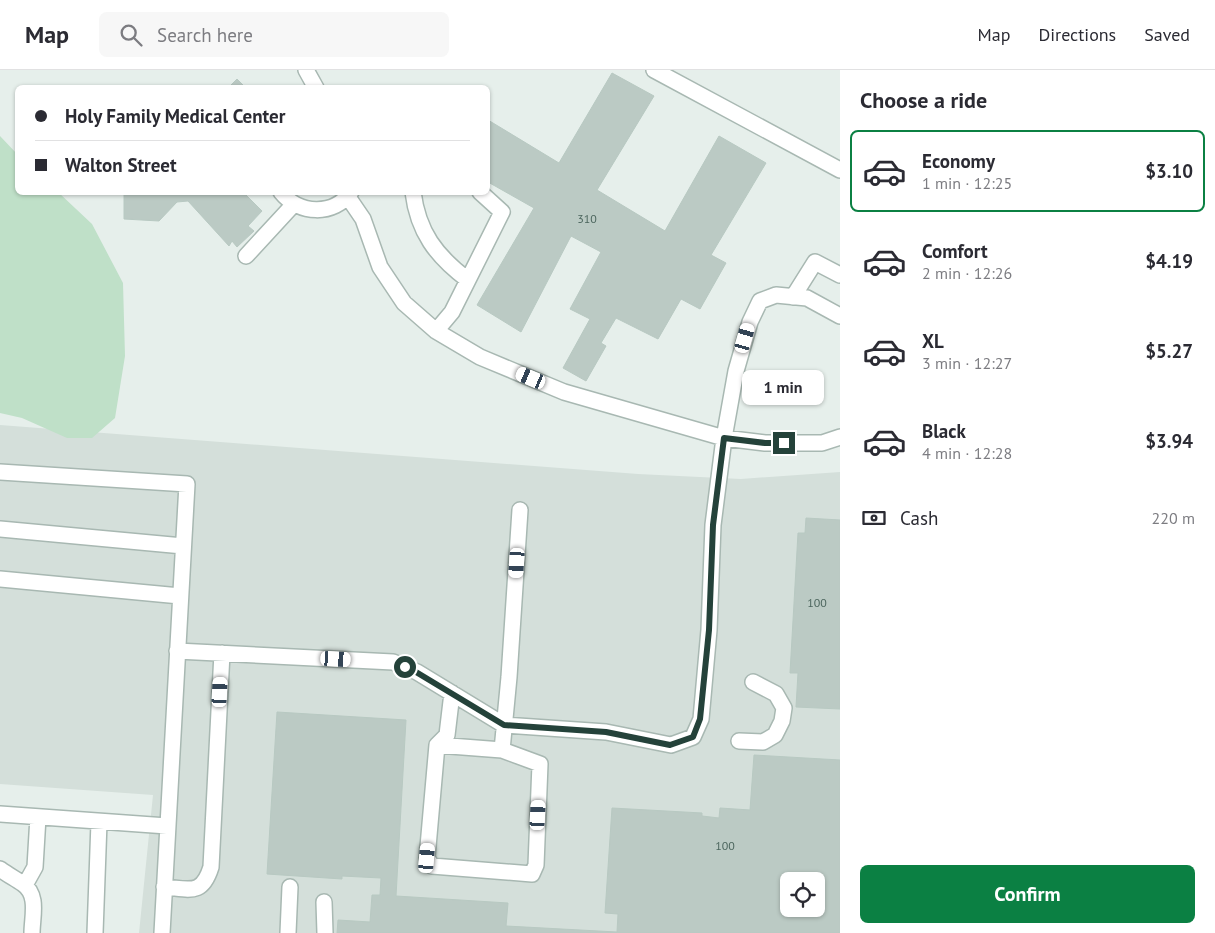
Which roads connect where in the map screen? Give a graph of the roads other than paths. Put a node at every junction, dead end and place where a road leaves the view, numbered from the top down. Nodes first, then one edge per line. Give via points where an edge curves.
1 (306, 70) edge
2 (654, 70) edge
3 (314, 85) edge
4 (840, 170) edge
5 (284, 195) edge
6 (350, 195) edge
7 (413, 195) edge
8 (483, 195) edge
9 (294, 204) junction
10 (246, 256) dead end
11 (840, 275) edge
12 (468, 280) junction
13 (793, 297) junction
14 (840, 316) edge
15 (436, 331) junction
16 (840, 437) edge
17 (724, 438) junction
18 (0, 472) edge
19 (520, 510) dead end
20 (0, 529) edge
21 (183, 546) junction
22 (0, 579) edge
23 (180, 596) junction
24 (177, 651) junction
25 (222, 653) junction
26 (753, 682) dead end
27 (452, 693) junction
28 (504, 725) junction
29 (739, 741) dead end
30 (437, 745) junction
31 (502, 750) junction
32 (0, 814) edge
33 (38, 817) junction
34 (99, 822) junction
35 (167, 826) junction
36 (0, 869) edge
37 (25, 886) junction
38 (164, 887) junction
39 (290, 887) dead end
40 (324, 902) dead end
41 (32, 933) edge
42 (95, 933) edge
43 (162, 933) edge
44 (288, 933) edge
45 (324, 933) edge

1 - 3 street
2 - 4 street
5 - 9 street
6 - 9 street via 339,204 317,210
6 - 15 street via 363,219 380,267 404,303
7 - 12 street via 422,228 433,247
8 - 12 street via 502,212
9 - 10 street
11 - 13 street via 815,262
12 - 15 street via 452,312
13 - 14 street via 807,298
13 - 17 street via 776,295 760,301 750,322 736,370
15 - 17 street via 480,357 564,392
16 - 17 street via 822,443 765,443
17 - 28 street via 713,525 709,630 700,719 693,737 670,745 606,732
18 - 21 street via 187,484
19 - 28 street
20 - 21 street
21 - 23 street
22 - 23 street
23 - 24 street
24 - 25 street
24 - 35 street
25 - 27 street via 393,662
25 - 38 street via 211,867 207,880 200,887
26 - 29 street via 776,694 784,708 782,721 776,735 763,742
27 - 28 street
27 - 30 street via 447,735
28 - 31 street
30 - 31 street
30 - 31 street via 427,858 432,866 532,874 536,865 540,764
32 - 33 street
33 - 34 street
33 - 37 street via 35,867
34 - 35 street
34 - 42 street
35 - 38 street
36 - 37 street
37 - 41 street via 33,897
38 - 43 street
39 - 44 street
40 - 45 street

